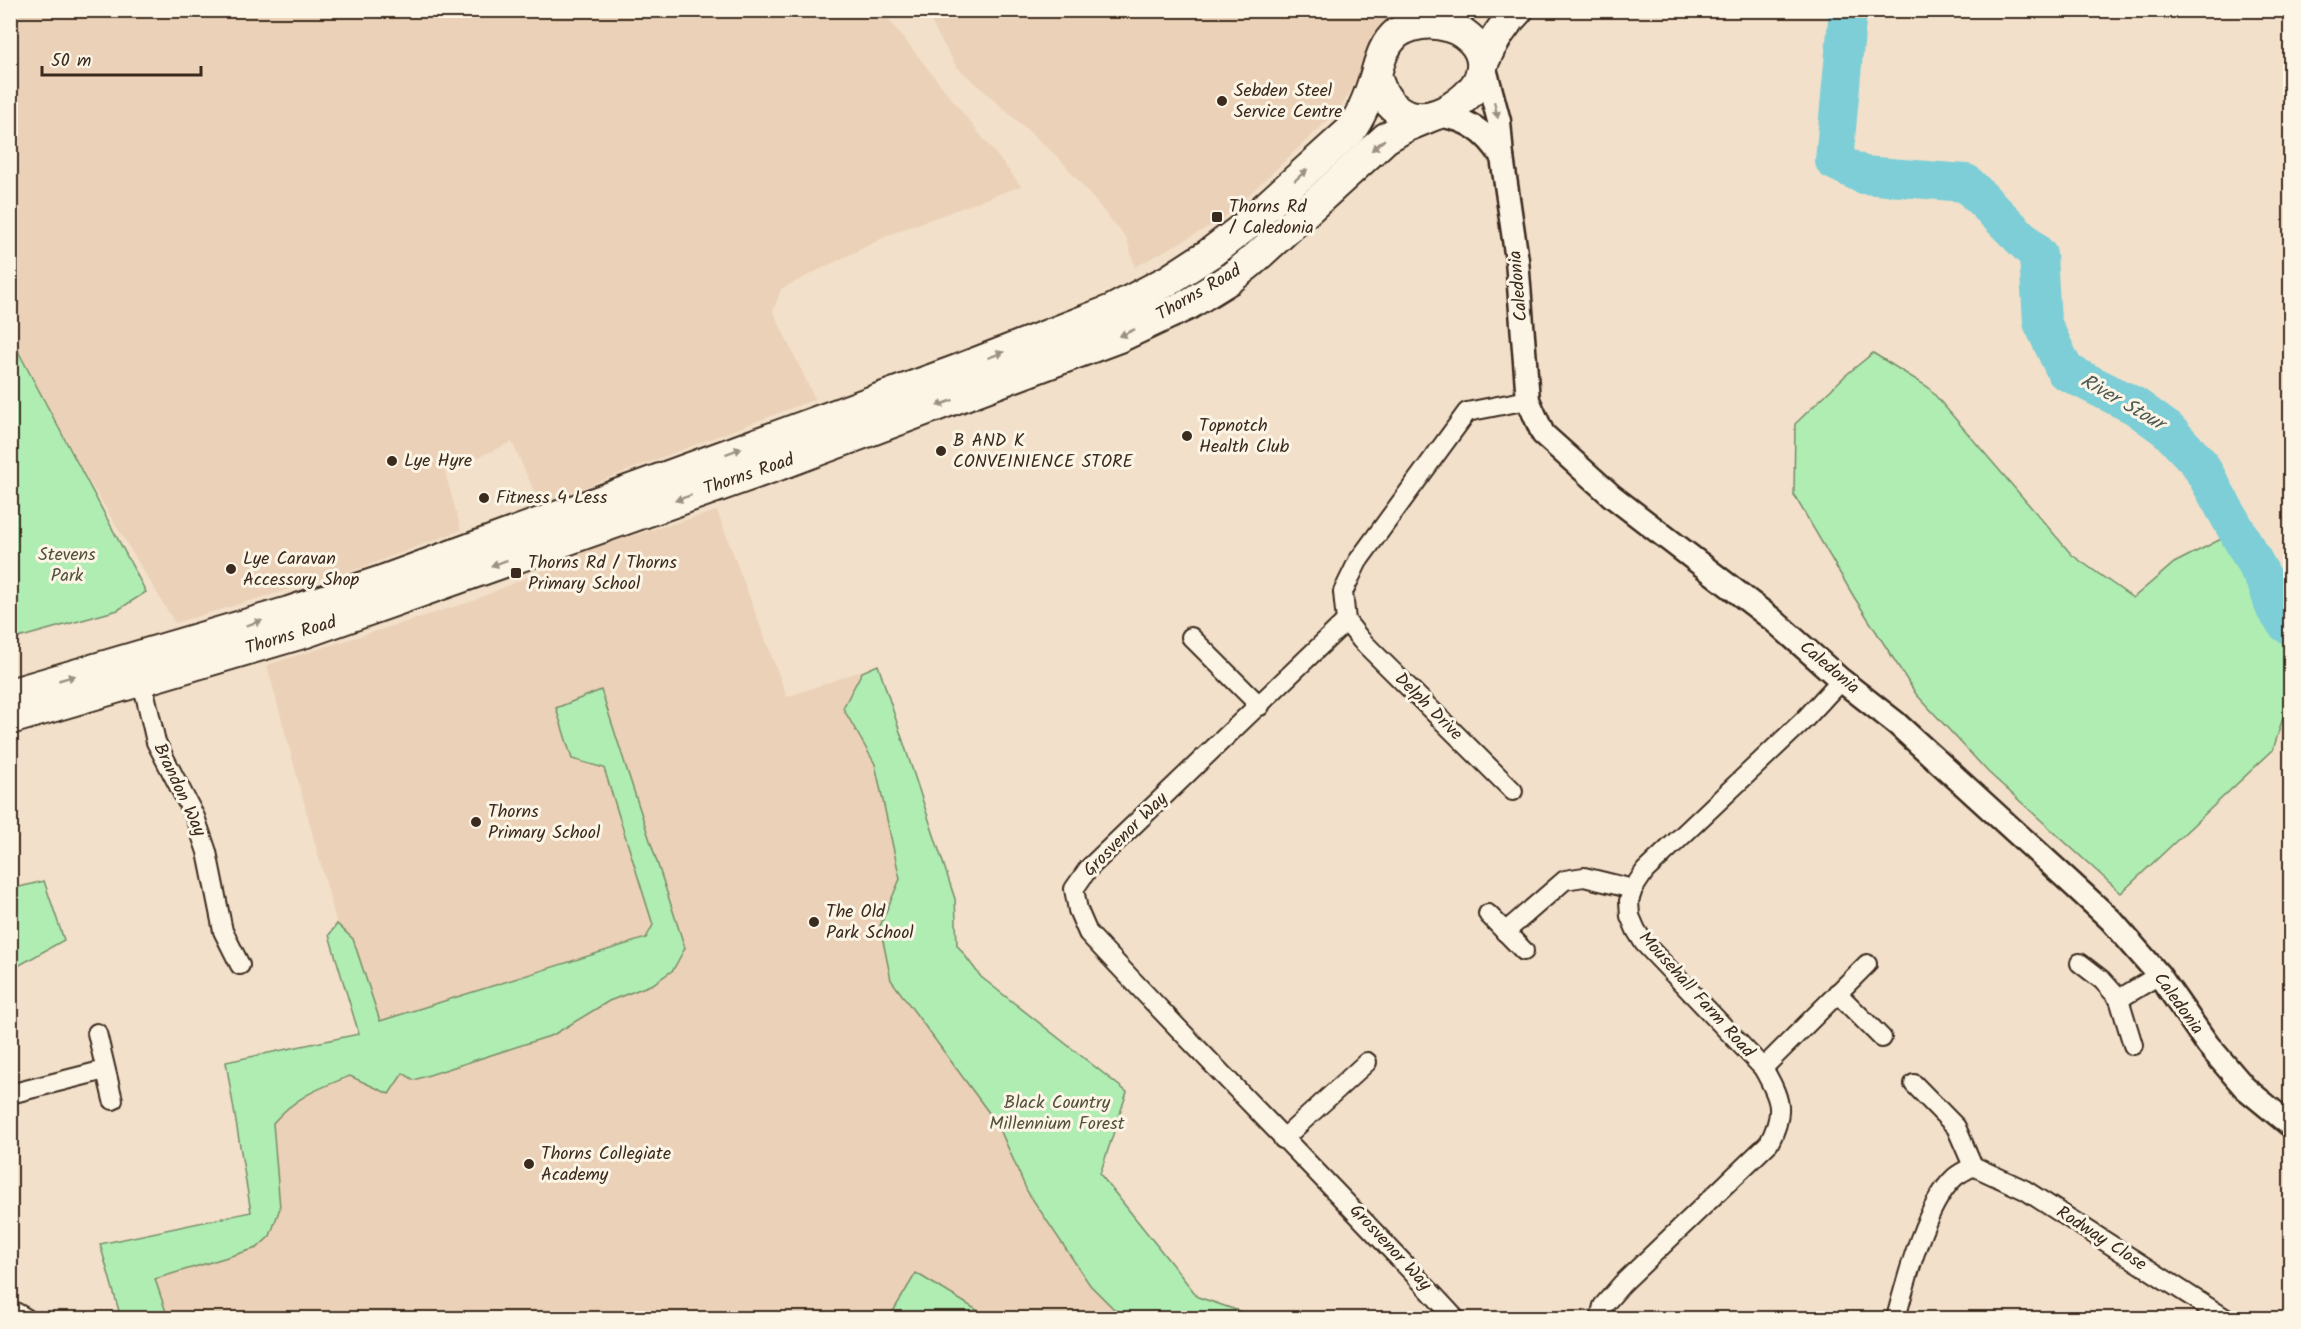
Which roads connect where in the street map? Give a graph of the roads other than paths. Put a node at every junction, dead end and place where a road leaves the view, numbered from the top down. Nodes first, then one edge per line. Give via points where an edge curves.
1 (1518, 10) edge
2 (1432, 14) edge
3 (1483, 64) junction
4 (1376, 75) junction
5 (1433, 116) junction
6 (1502, 157) junction
7 (1528, 400) junction
8 (1346, 621) junction
9 (1191, 637) dead end
10 (1842, 680) junction
11 (142, 681) junction
12 (10, 694) edge
13 (1260, 706) junction
14 (10, 719) edge
15 (1512, 791) dead end
16 (1634, 889) junction
17 (1488, 914) dead end
18 (1505, 932) junction
19 (1524, 951) dead end
20 (2079, 963) dead end
21 (1867, 964) dead end
22 (240, 965) dead end
23 (2158, 975) junction
24 (1837, 993) junction
25 (2119, 999) junction
26 (97, 1033) dead end
27 (1882, 1038) dead end
28 (2133, 1045) dead end
29 (1367, 1062) dead end
30 (1762, 1068) junction
31 (105, 1070) junction
32 (1914, 1084) dead end
33 (10, 1094) edge
34 (113, 1100) dead end
35 (2290, 1125) edge
36 (1283, 1139) junction
37 (1974, 1166) junction
38 (10, 1309) edge
39 (27, 1318) edge
40 (1455, 1318) edge
41 (1600, 1318) edge
42 (1896, 1318) edge
43 (2225, 1318) edge

1 - 3 highway via 1493,41
2 - 3 highway via 1462,28 1478,46
2 - 4 highway via 1395,34 1385,47
3 - 5 highway via 1482,74 1464,97
3 -> 6 street, Caledonia via 1499,121
4 - 5 highway via 1386,101 1398,111 1414,117
12 -> 4 highway, Thorns Road via 379,582 1112,310 1169,280 1243,228 1350,131
5 - 6 street via 1452,117 1477,128
5 -> 11 highway, Thorns Road via 1386,138 1231,278 1189,304 1119,337 781,464 381,606
6 - 7 street, Caledonia via 1518,260
7 - 8 street via 1467,412 1358,561 1343,592
7 - 10 street, Caledonia via 1542,434 1564,456 1772,619
8 - 13 street, Grosvenor Way
8 - 15 street, Delph Drive
9 - 13 street
10 - 16 street, Mousehall Farm Road via 1645,871
10 - 23 street, Caledonia via 1896,723 2111,920
11 - 14 highway, Thorns Road
11 - 22 street, Brandon Way via 156,742 195,817 207,852 223,931
13 - 36 street, Grosvenor Way via 1088,869 1074,890 1077,910 1088,933
16 - 18 street via 1584,877 1565,879
16 - 30 street, Mousehall Farm Road via 1629,900 1630,916 1644,944
17 - 18 street
18 - 19 street
20 - 25 street
21 - 24 street
23 - 25 street
23 - 35 street, Caledonia via 2208,1045 2245,1088
24 - 27 street
24 - 30 street
25 - 28 street
26 - 31 street
29 - 36 street
30 - 41 street, Mousehall Farm Road via 1780,1105 1780,1119 1769,1143 1622,1284 1603,1306
31 - 33 street
31 - 34 street
32 - 37 street via 1956,1127
36 - 40 street, Grosvenor Way
37 - 42 street via 1954,1179 1935,1205 1913,1257
37 - 43 street, Rodway Close via 2025,1190
38 - 39 street

